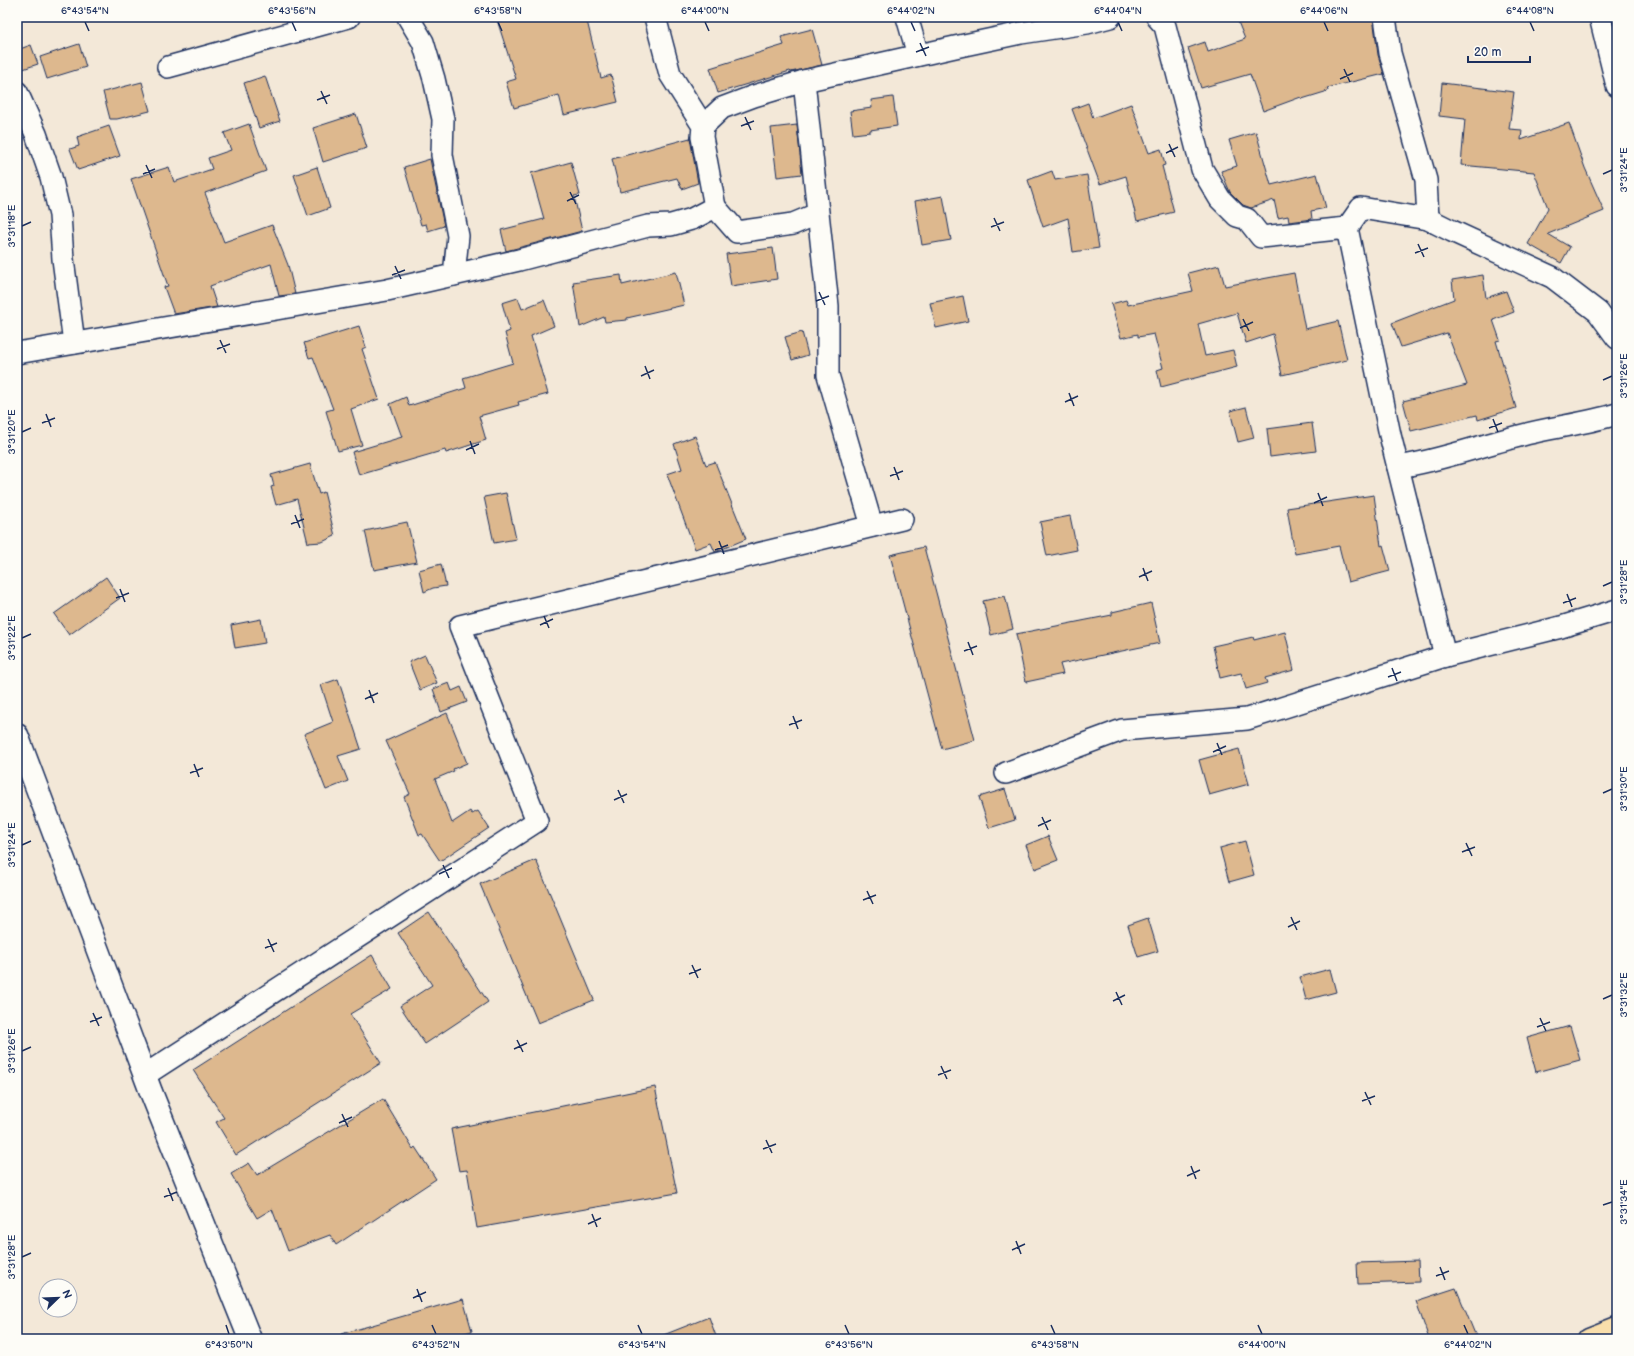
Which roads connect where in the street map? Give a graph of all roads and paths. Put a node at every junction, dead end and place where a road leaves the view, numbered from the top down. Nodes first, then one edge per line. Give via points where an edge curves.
1 (349, 17) edge
2 (408, 17) edge
3 (655, 17) edge
4 (907, 17) edge
5 (1110, 17) edge
6 (1157, 17) edge
7 (1385, 17) edge
8 (1600, 17) edge
9 (918, 55) junction
10 (168, 67) dead end
11 (1616, 80) edge
12 (804, 81) junction
13 (17, 92) edge
14 (703, 126) junction
15 (715, 207) junction
16 (817, 214) junction
17 (1428, 219) junction
18 (1347, 228) junction
19 (454, 275) junction
20 (1617, 338) edge
21 (74, 343) junction
22 (17, 353) edge
23 (1617, 414) edge
24 (1398, 467) junction
25 (902, 519) dead end
26 (872, 526) junction
27 (1617, 610) edge
28 (1445, 656) junction
29 (17, 735) edge
30 (1006, 773) dead end
31 (145, 1075) junction
32 (1617, 1328) edge
33 (250, 1339) edge
34 (1589, 1339) edge

1 - 10 street
2 - 19 street via 423,42 443,119 442,155 458,236
3 - 14 street via 670,74
4 - 9 street
5 - 9 street
6 - 18 street via 1165,26 1202,169 1220,199 1237,216 1247,219 1260,237
7 - 17 street via 1390,53 1426,180
8 - 11 street
9 - 12 street
12 - 14 street via 722,108
12 - 16 street
13 - 21 street via 36,134 60,215
14 - 15 street via 702,137
15 - 16 street via 737,232 794,224
15 - 19 street via 692,219 671,225 648,226
16 - 26 street via 828,306 828,375
17 - 18 street via 1361,208
17 - 20 street via 1552,277 1598,312
18 - 24 street
19 - 21 street via 387,290
21 - 22 street
23 - 24 street
24 - 28 street
25 - 26 street
26 - 31 street via 460,626 537,820
27 - 28 street
28 - 30 street via 1247,719 1122,730
29 - 31 street
31 - 33 street
32 - 34 highway

